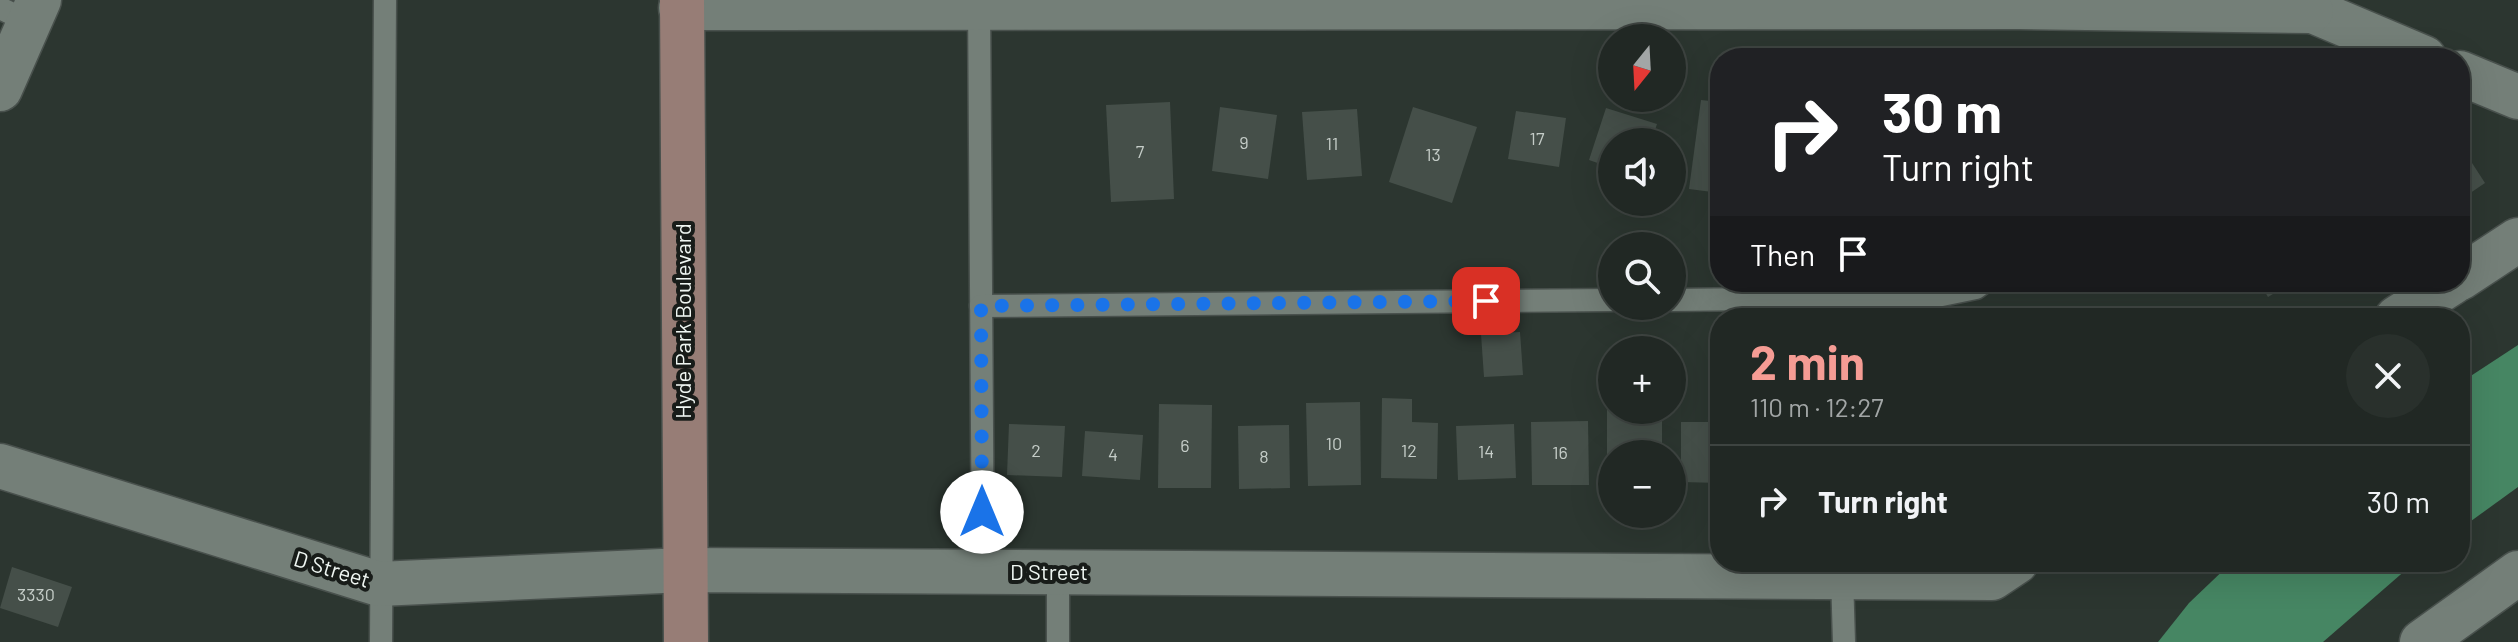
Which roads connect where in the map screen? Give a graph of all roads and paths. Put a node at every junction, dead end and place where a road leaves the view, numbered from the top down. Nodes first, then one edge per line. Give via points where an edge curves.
1 (385, 0) edge
2 (681, 4) edge
3 (979, 4) edge
4 (2020, 4) edge
5 (2299, 5) edge
6 (23, 10) edge
7 (2363, 48) edge
8 (2470, 77) edge
9 (0, 89) edge
10 (2518, 97) edge
11 (2518, 240) edge
12 (2470, 271) edge
13 (1956, 292) edge
14 (2437, 292) edge
15 (1598, 300) edge
16 (1686, 300) edge
17 (981, 306) junction
18 (2413, 308) edge
19 (0, 466) edge
20 (684, 570) junction
21 (983, 571) junction
22 (1058, 572) junction
23 (2001, 572) edge
24 (2518, 573) edge
25 (1842, 576) junction
26 (379, 584) junction
27 (381, 642) edge
28 (686, 642) edge
29 (1058, 642) edge
30 (1844, 642) edge
31 (2422, 642) edge

1 - 26 lane
2 - 3 street
2 - 20 main road, Hyde Park Boulevard
3 - 4 street
3 - 17 lane
4 - 5 street
5 - 7 street
6 - 9 street
8 - 10 street
11 - 12 street
13 - 16 lane via 1932,297
14 - 18 street
15 - 17 lane
17 - 21 lane
19 - 26 street, D Street
20 - 21 street, D Street
20 - 26 street, D Street
20 - 28 main road, Hyde Park Boulevard
21 - 22 street, D Street
22 - 25 street, D Street
22 - 29 lane
23 - 25 street, D Street via 1992,578
24 - 31 street
25 - 30 lane
26 - 27 lane

